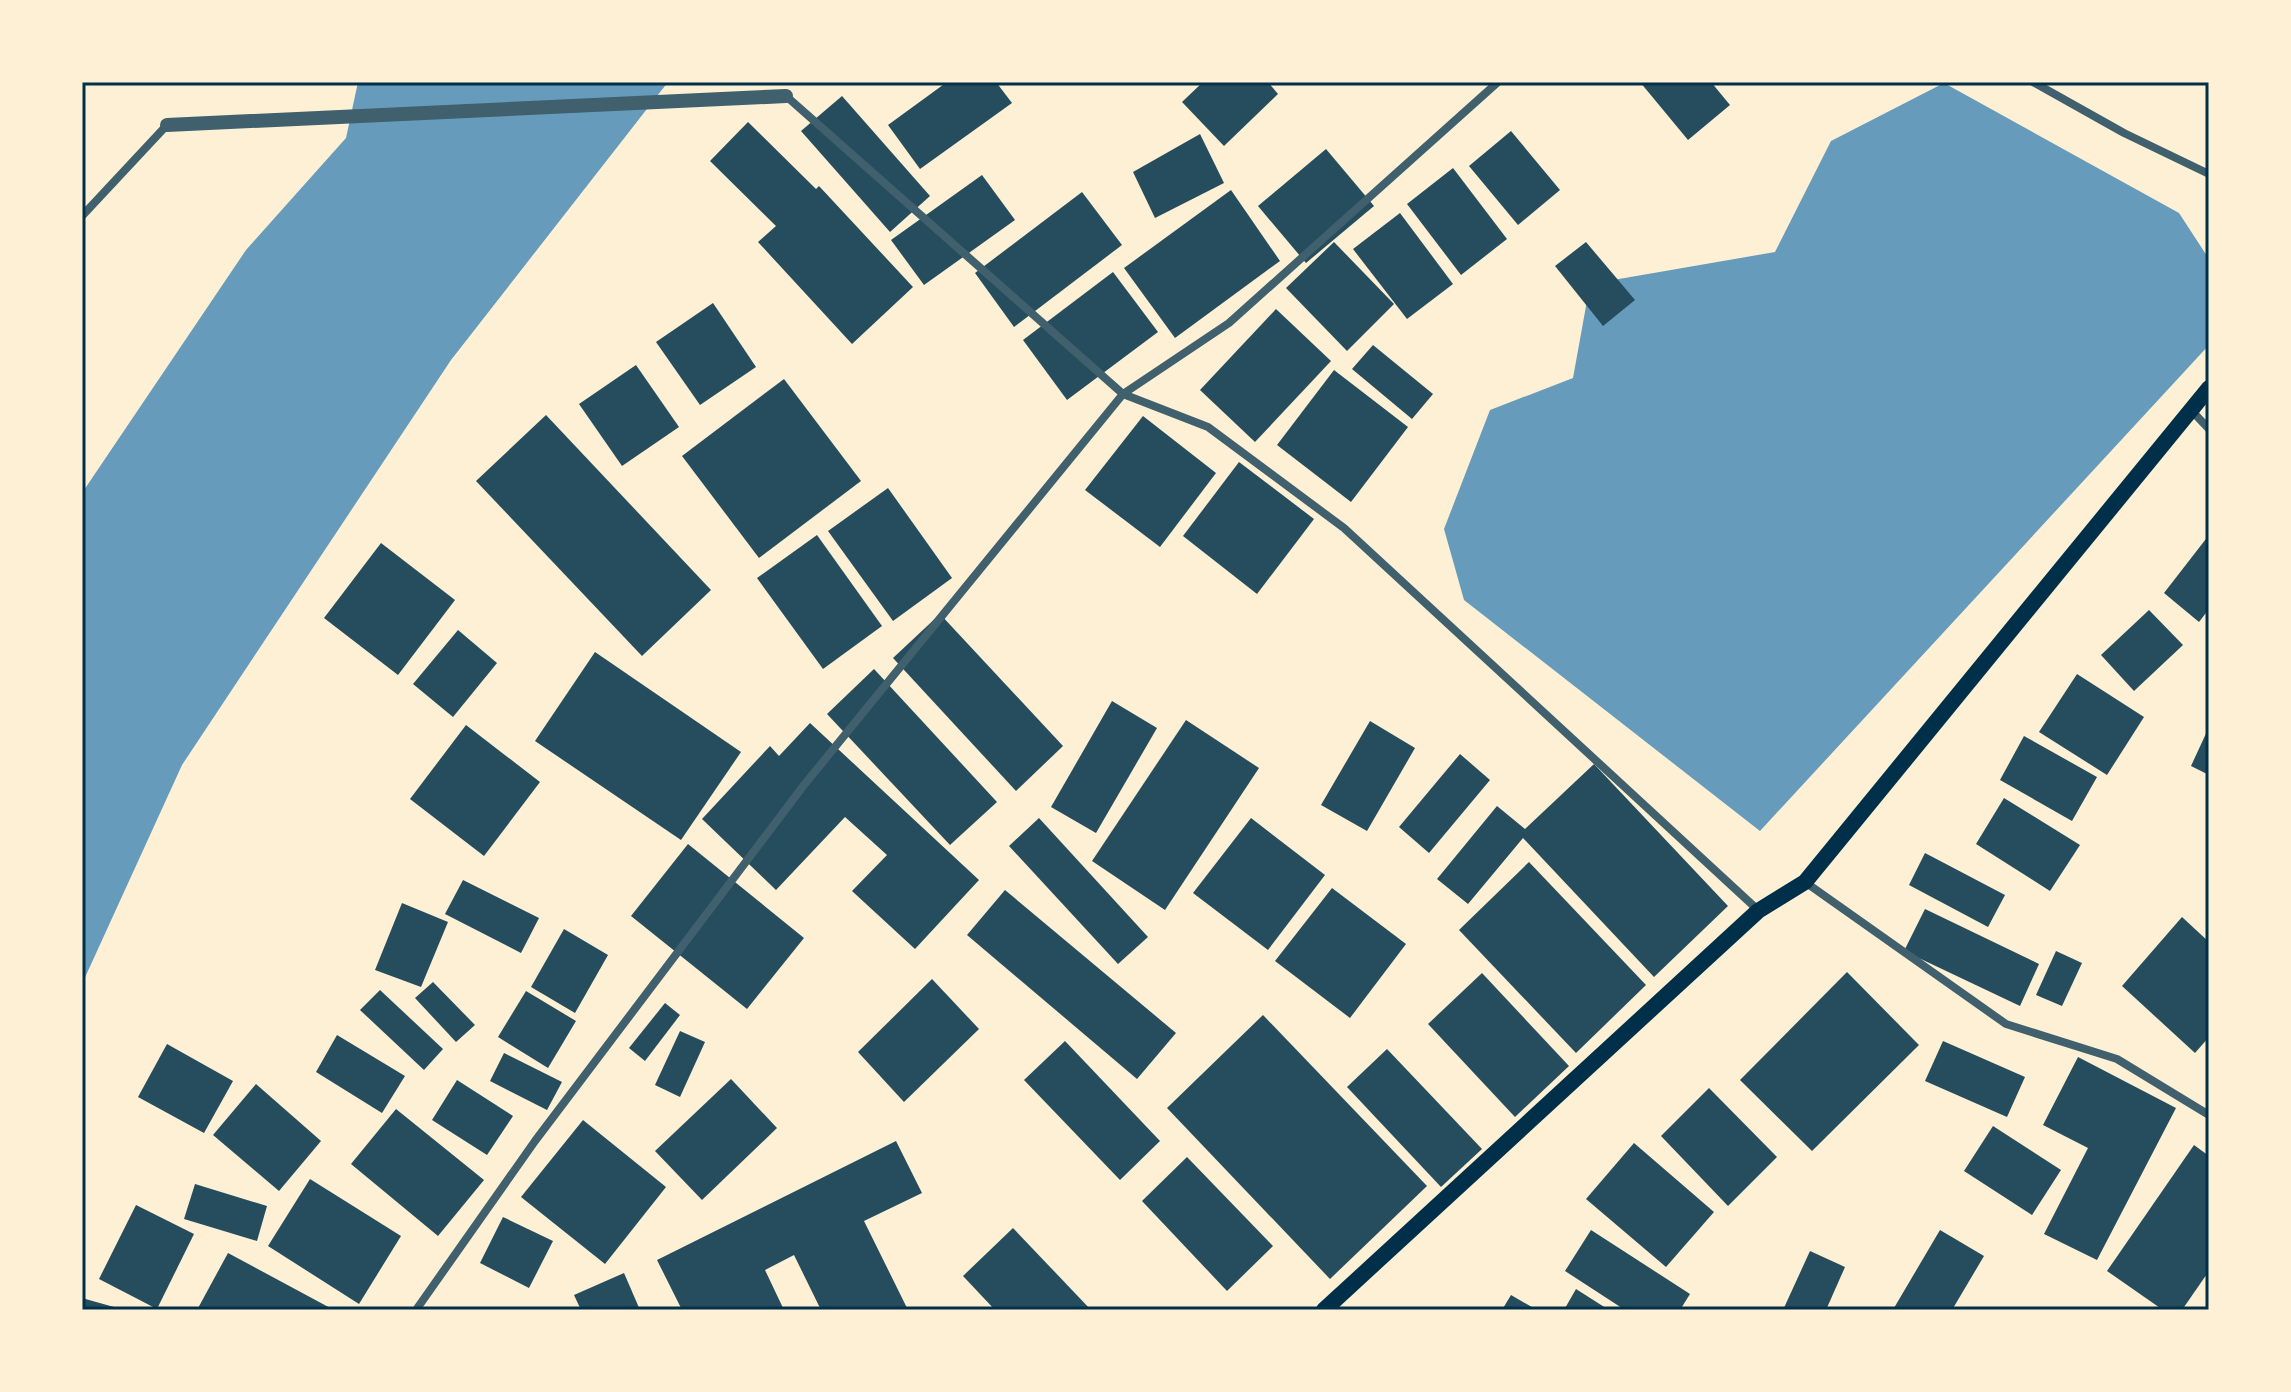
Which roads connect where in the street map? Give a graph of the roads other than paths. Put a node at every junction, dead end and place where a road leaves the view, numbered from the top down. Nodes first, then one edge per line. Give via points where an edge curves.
1 (1498, 82) edge
2 (2033, 82) edge
3 (786, 96) joint
4 (167, 125) joint
5 (2209, 174) edge
6 (82, 216) edge
7 (2209, 388) edge
8 (1123, 394) junction
9 (2191, 410) junction
10 (2209, 429) edge
11 (1805, 882) junction
12 (1758, 911) junction
13 (2209, 1115) edge
14 (416, 1310) edge
15 (1324, 1310) edge

1 - 8 street via 1229,323
2 - 5 street
3 - 4 street
3 - 8 street
4 - 6 street
7 - 9 main road
8 - 12 street via 1208,427 1344,528
8 - 14 street via 804,785 535,1141
9 - 10 street
9 - 11 main road
11 - 12 main road
11 - 13 street via 2006,1024 2117,1059
12 - 15 main road

